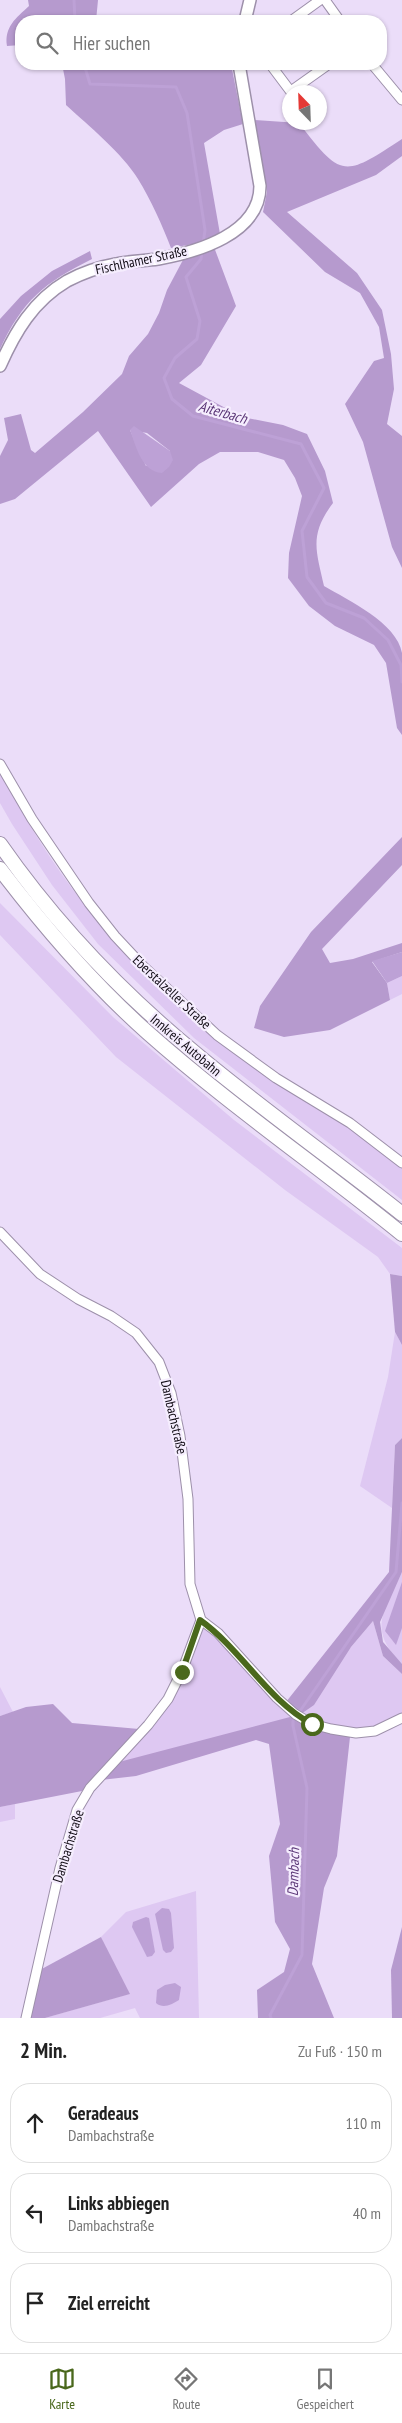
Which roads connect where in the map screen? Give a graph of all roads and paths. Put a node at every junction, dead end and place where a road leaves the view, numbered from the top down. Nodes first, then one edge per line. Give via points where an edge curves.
1 (250, 0) edge
2 (320, 0) edge
3 (325, 0) edge
4 (246, 15) edge
5 (299, 15) edge
6 (336, 15) edge
7 (239, 70) edge
8 (274, 70) edge
9 (321, 70) edge
10 (377, 70) edge
11 (286, 85) edge
12 (300, 85) edge
13 (402, 100) edge
14 (0, 366) edge
15 (0, 764) edge
16 (0, 844) edge
17 (0, 870) edge
18 (402, 1163) edge
19 (402, 1214) edge
20 (0, 1232) edge
21 (402, 1234) edge
22 (200, 1620) junction
23 (402, 1718) edge
24 (26, 2018) edge

1 - 4 main road
2 - 5 street
3 - 6 street
7 - 14 main road, Fischlhamer Straße via 259,176 260,196 252,215 239,229 196,248 159,259 98,268 66,282 30,313
8 - 11 street
9 - 12 street
10 - 13 street
15 - 18 street, Eberstalzeller Straße via 32,819 89,903 143,966 217,1035 276,1078 350,1123
16 - 19 highway, Innkreis Autobahn via 60,922 154,1018 234,1085
17 - 21 highway, Innkreis Autobahn via 42,924 146,1031 219,1093
20 - 22 street, Dambachstraße via 40,1274 136,1333 161,1366 171,1393 180,1436 188,1499 190,1584
22 - 23 street via 218,1633 277,1698 312,1724 356,1733 375,1731
22 - 24 street, Dambachstraße via 182,1672 168,1699 148,1726 90,1788 77,1810 60,1868

